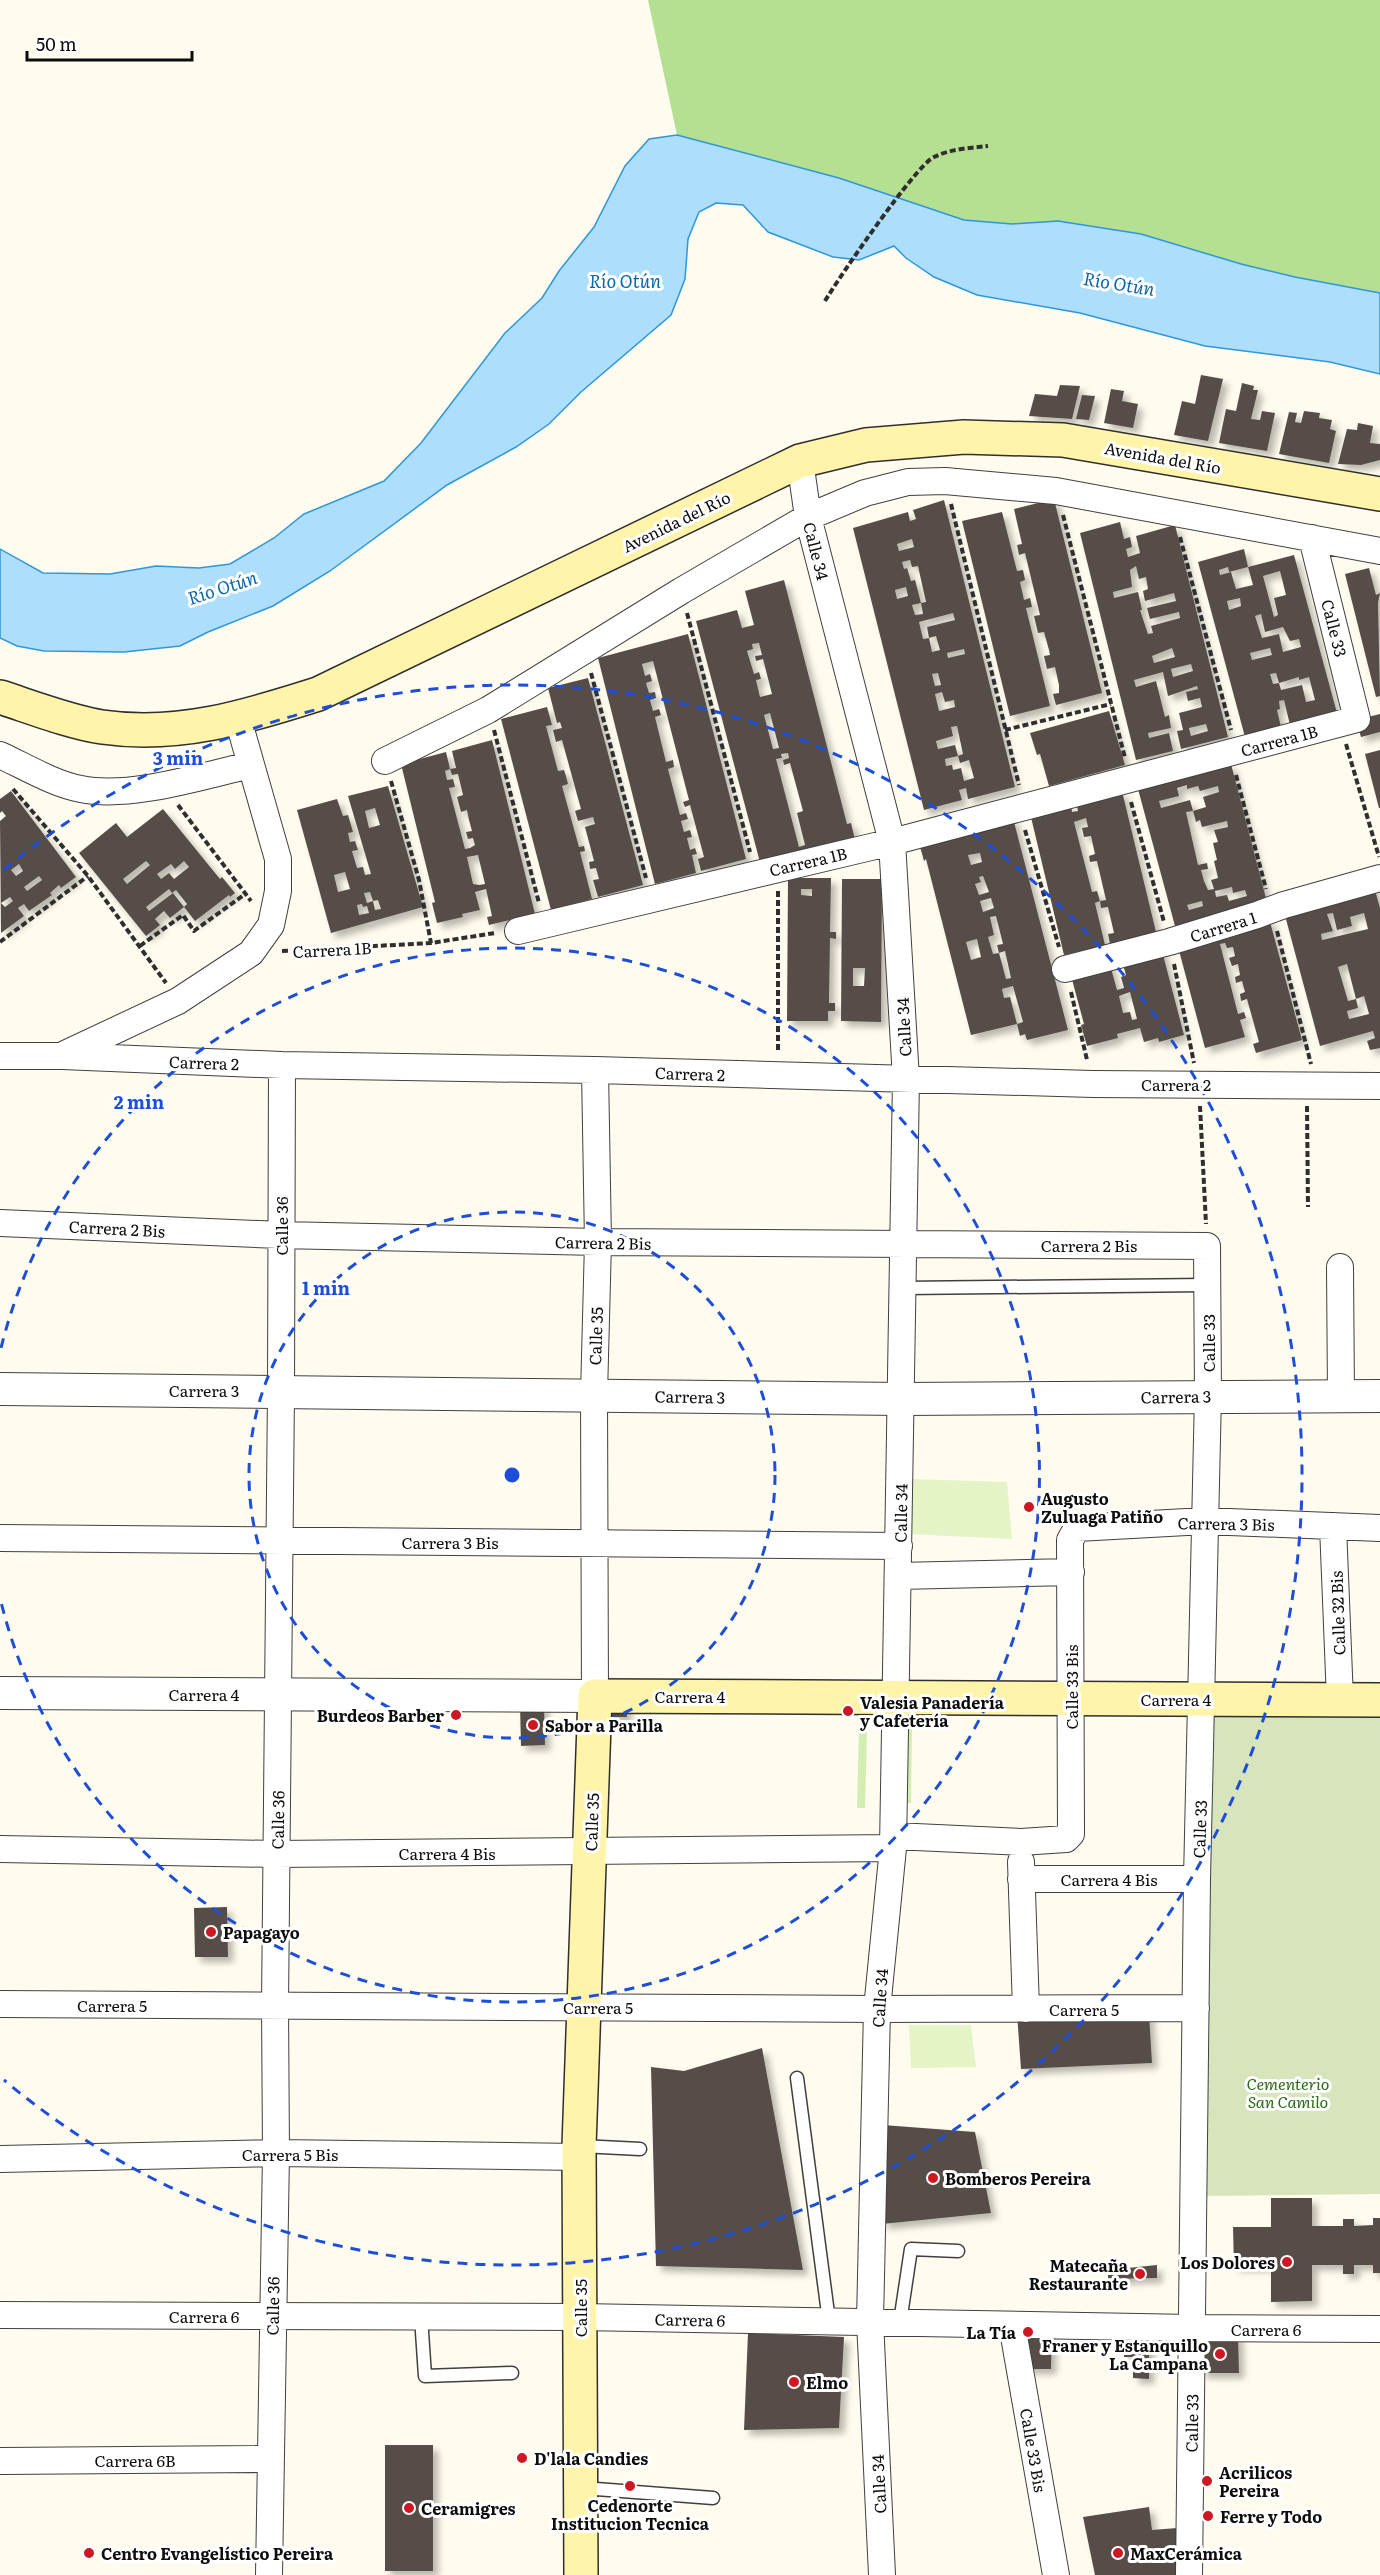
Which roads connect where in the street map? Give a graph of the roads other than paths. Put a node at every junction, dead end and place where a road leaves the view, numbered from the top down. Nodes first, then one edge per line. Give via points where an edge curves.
1 (800, 462) junction
2 (1380, 494) edge
3 (808, 517) junction
4 (1312, 538) junction
5 (1380, 551) edge
6 (0, 698) edge
7 (238, 719) junction
8 (1349, 721) joint
9 (0, 755) edge
10 (385, 760) road end
11 (250, 765) junction
12 (892, 842) junction
13 (1380, 878) edge
14 (518, 931) road end
15 (1065, 969) dead end
16 (0, 1056) edge
17 (62, 1056) junction
18 (282, 1065) junction
19 (595, 1070) junction
20 (906, 1079) junction
21 (1380, 1086) edge
22 (0, 1223) edge
23 (280, 1235) junction
24 (598, 1242) junction
25 (904, 1244) junction
26 (1207, 1246) joint
27 (1340, 1267) dead end
28 (1208, 1285) junction
29 (903, 1288) junction
30 (0, 1389) edge
31 (281, 1391) junction
32 (594, 1395) junction
33 (1208, 1395) junction
34 (1341, 1396) junction
35 (1380, 1396) edge
36 (902, 1399) junction
37 (1205, 1521) junction
38 (1333, 1526) junction
39 (1380, 1528) edge
40 (1073, 1532) joint
41 (0, 1539) edge
42 (280, 1541) junction
43 (594, 1543) junction
44 (899, 1546) junction
45 (1071, 1572) junction
46 (898, 1576) junction
47 (0, 1693) edge
48 (278, 1695) junction
49 (595, 1696) junction
50 (896, 1697) junction
51 (1072, 1698) junction
52 (1203, 1699) junction
53 (1340, 1700) junction
54 (1380, 1700) edge
55 (893, 1842) junction
56 (1021, 1842) junction
57 (0, 1849) edge
58 (590, 1852) junction
59 (276, 1854) junction
60 (1021, 1879) junction
61 (1197, 1879) junction
62 (0, 2004) edge
63 (275, 2006) junction
64 (583, 2007) junction
65 (1196, 2008) junction
66 (877, 2009) junction
67 (1026, 2009) junction
68 (797, 2078) dead end
69 (640, 2149) dead end
70 (579, 2152) junction
71 (276, 2153) junction
72 (0, 2159) edge
73 (958, 2252) dead end
74 (0, 2315) edge
75 (272, 2317) junction
76 (421, 2317) junction
77 (580, 2317) junction
78 (829, 2321) junction
79 (870, 2321) junction
80 (900, 2322) junction
81 (1012, 2325) junction
82 (1192, 2328) junction
83 (1380, 2329) edge
84 (512, 2373) dead end
85 (270, 2459) junction
86 (0, 2461) edge
87 (581, 2488) junction
88 (713, 2498) dead end
89 (269, 2575) edge
90 (581, 2575) edge
91 (882, 2575) edge
92 (1056, 2575) edge
93 (1189, 2575) edge

1 - 2 main road, Avenida del Río via 877,444 964,437 1063,440
1 - 3 street, Calle 34
1 - 7 main road, Avenida del Río via 318,694
3 - 4 street via 865,493 908,482 945,481 1056,491
3 - 10 street via 489,710
3 - 12 street, Calle 34
4 - 5 street
4 - 8 street, Calle 33
6 - 7 main road, Avenida del Río via 100,727 158,731
7 - 11 street
8 - 12 street, Carrera 1B
9 - 11 street via 81,789 110,792 163,785
11 - 17 street via 278,859 278,891 271,925 251,953 178,1001
12 - 14 street, Carrera 1B
12 - 20 street, Calle 34
13 - 15 street, Carrera 1
16 - 17 street, Carrera 2
17 - 18 street, Carrera 2
18 - 19 street, Carrera 2
18 - 23 street, Calle 36
19 - 20 street, Carrera 2
19 - 24 street, Calle 35
20 - 21 street, Carrera 2
20 - 25 street, Calle 34
22 - 23 street, Carrera 2 Bis
23 - 24 street, Carrera 2 Bis
23 - 31 street, Calle 36
24 - 25 street, Carrera 2 Bis
24 - 32 street, Calle 35
25 - 26 street, Carrera 2 Bis
25 - 29 street, Calle 34
26 - 28 street, Calle 33
27 - 34 street
28 - 29 lane
28 - 33 street, Calle 33
29 - 36 street, Calle 34
30 - 31 street, Carrera 3
31 - 32 street, Carrera 3
31 - 42 street, Calle 36
32 - 36 street, Carrera 3
32 - 43 street, Calle 35
33 - 34 street, Carrera 3
33 - 36 street, Carrera 3
33 - 37 street, Calle 33
34 - 35 street, Carrera 3
36 - 44 street, Calle 34
37 - 38 street, Carrera 3 Bis
37 - 40 street, Carrera 3 Bis via 1084,1526
37 - 52 street, Calle 33
38 - 39 street, Carrera 3 Bis
38 - 53 street, Calle 32 Bis
40 - 45 street, Calle 33 Bis
41 - 42 street, Carrera 3 Bis
42 - 43 street, Carrera 3 Bis
42 - 48 street, Calle 36
43 - 44 street, Carrera 3 Bis
43 - 49 street, Calle 35
44 - 46 street, Calle 34
45 - 46 street
45 - 51 street, Calle 33 Bis
46 - 50 street, Calle 34
47 - 48 street, Carrera 4
48 - 49 street, Carrera 4
48 - 59 street, Calle 36
49 - 50 main road, Carrera 4
49 - 58 main road, Calle 35
50 - 51 main road, Carrera 4
50 - 55 street, Calle 34
51 - 52 main road, Carrera 4
51 - 56 street, Calle 33 Bis via 1071,1834 1066,1839
52 - 53 main road, Carrera 4
52 - 61 street, Calle 33
53 - 54 main road, Carrera 4
55 - 56 street
55 - 58 street, Carrera 4 Bis
55 - 66 street, Calle 34
56 - 60 street
57 - 59 street, Carrera 4 Bis
58 - 59 street, Carrera 4 Bis
58 - 64 main road, Calle 35
59 - 63 street, Calle 36
60 - 61 street, Carrera 4 Bis
60 - 67 street
61 - 65 street, Calle 33
62 - 63 street, Carrera 5
63 - 64 street, Carrera 5
63 - 71 street, Calle 36
64 - 66 street, Carrera 5
64 - 70 main road, Calle 35
65 - 67 street, Carrera 5
65 - 82 street, Calle 33
66 - 67 street, Carrera 5
66 - 79 street, Calle 34
68 - 78 lane
69 - 70 lane
70 - 71 street, Carrera 5 Bis
70 - 77 main road, Calle 35
71 - 72 street, Carrera 5 Bis
71 - 75 street, Calle 36
73 - 80 lane via 910,2249
74 - 75 street, Carrera 6
75 - 76 street, Carrera 6
75 - 85 street, Calle 36
76 - 77 street, Carrera 6
76 - 84 lane via 425,2376
77 - 78 street, Carrera 6
77 - 87 main road, Calle 35
78 - 79 street, Carrera 6
79 - 80 street, Carrera 6
79 - 91 street, Calle 34
80 - 81 street, Carrera 6
81 - 82 street, Carrera 6
81 - 92 street, Calle 33 Bis
82 - 83 street, Carrera 6
82 - 93 street, Calle 33
85 - 86 street, Carrera 6B
85 - 89 street, Calle 36
87 - 88 lane
87 - 90 main road, Calle 35

